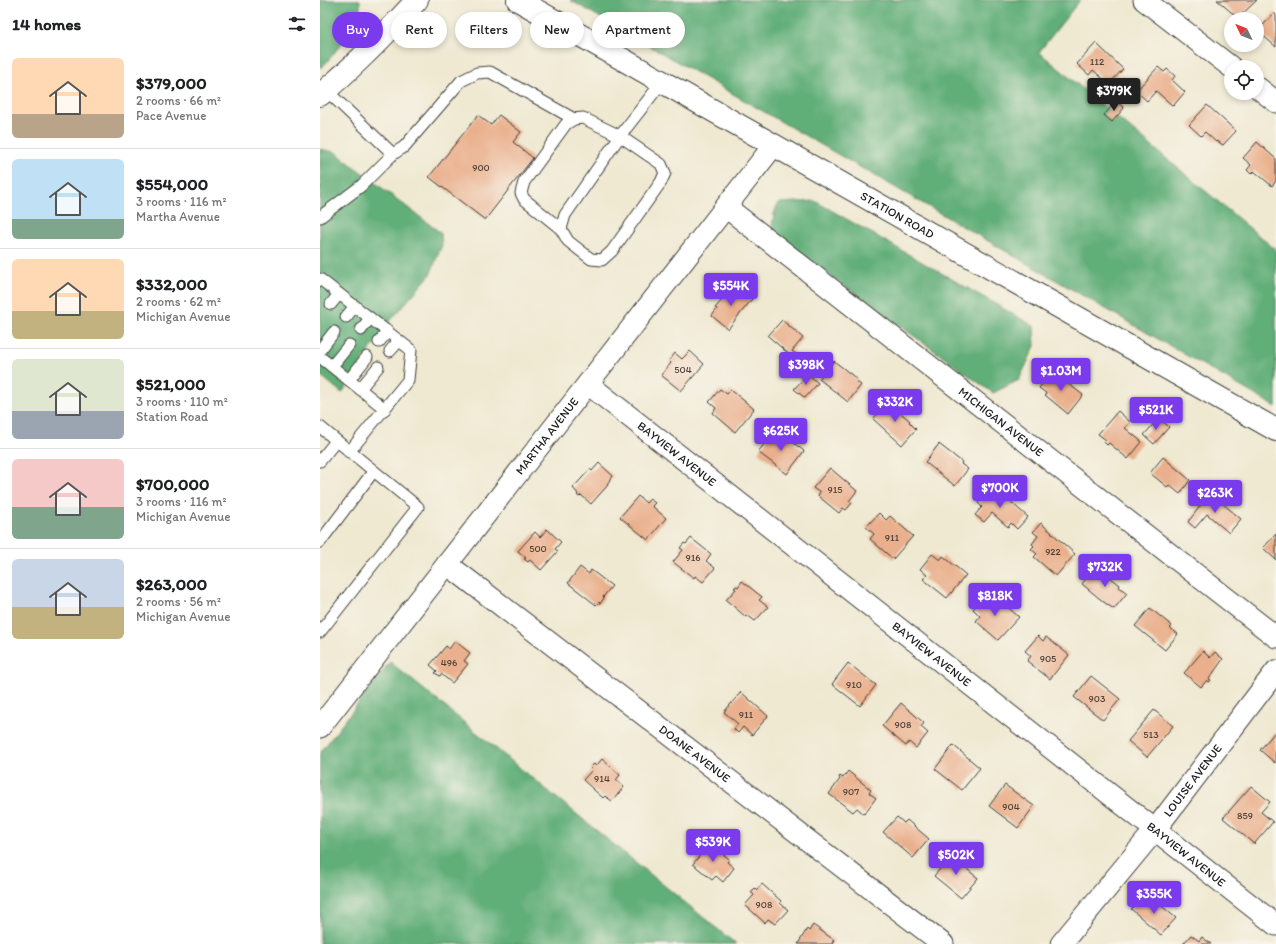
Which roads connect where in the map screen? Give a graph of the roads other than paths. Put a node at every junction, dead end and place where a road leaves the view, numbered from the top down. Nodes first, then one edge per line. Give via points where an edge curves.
1 (416, 0) edge
2 (518, 0) edge
3 (1144, 0) edge
4 (1224, 62) edge
5 (662, 82) junction
6 (323, 92) edge
7 (1264, 93) edge
8 (1276, 102) edge
9 (574, 119) junction
10 (620, 136) junction
11 (774, 145) junction
12 (393, 154) junction
13 (726, 207) junction
14 (320, 216) edge
15 (562, 229) junction
16 (322, 285) edge
17 (339, 294) junction
18 (331, 304) dead end
19 (355, 306) junction
20 (346, 316) dead end
21 (370, 318) junction
22 (361, 330) dead end
23 (388, 331) junction
24 (334, 332) dead end
25 (399, 341) junction
26 (379, 342) dead end
27 (349, 345) dead end
28 (320, 350) edge
29 (390, 351) dead end
30 (320, 357) edge
31 (367, 358) dead end
32 (332, 366) junction
33 (378, 366) dead end
34 (349, 380) junction
35 (588, 384) junction
36 (360, 389) junction
37 (384, 409) junction
38 (320, 427) edge
39 (1276, 430) edge
40 (336, 441) junction
41 (349, 452) junction
42 (320, 461) edge
43 (373, 472) junction
44 (320, 542) edge
45 (447, 564) junction
46 (320, 632) edge
47 (1276, 637) edge
48 (1276, 671) edge
49 (320, 727) edge
50 (1155, 830) junction
51 (1276, 924) edge
52 (943, 944) edge
53 (1060, 944) edge

1 - 6 main road via 380,39
2 - 5 main road, STATION ROAD
3 - 4 street
5 - 10 lane
5 - 11 main road, STATION ROAD
6 - 12 lane
7 - 8 street
9 - 10 lane via 583,118
9 - 12 lane via 490,72 477,73 461,81 404,147
9 - 15 lane via 566,124 524,182 520,193
10 - 15 lane via 565,215
10 - 15 lane via 661,164 665,174 662,182 612,251 602,260 591,259 568,241
11 - 13 street, MARTHA AVENUE
11 - 39 main road, STATION ROAD
12 - 14 lane via 361,186
13 - 35 street, MARTHA AVENUE
13 - 47 street, MICHIGAN AVENUE
16 - 17 lane
17 - 18 lane
17 - 19 lane
19 - 20 lane
19 - 21 lane
21 - 22 lane
21 - 23 lane
23 - 25 lane
23 - 26 lane
24 - 28 lane
25 - 29 lane
25 - 37 lane via 411,350 408,380
27 - 32 lane
30 - 32 lane
31 - 34 lane
32 - 34 lane
33 - 36 lane
34 - 36 lane
35 - 45 street, MARTHA AVENUE
35 - 50 street, BAYVIEW AVENUE
36 - 37 lane
37 - 41 lane
38 - 40 lane
40 - 41 lane
40 - 42 lane
41 - 43 lane
43 - 44 lane
43 - 46 lane via 418,507
45 - 49 street, MARTHA AVENUE
45 - 52 street, DOANE AVENUE
48 - 50 street, LOUISE AVENUE
50 - 51 street, BAYVIEW AVENUE
50 - 53 street, LOUISE AVENUE

